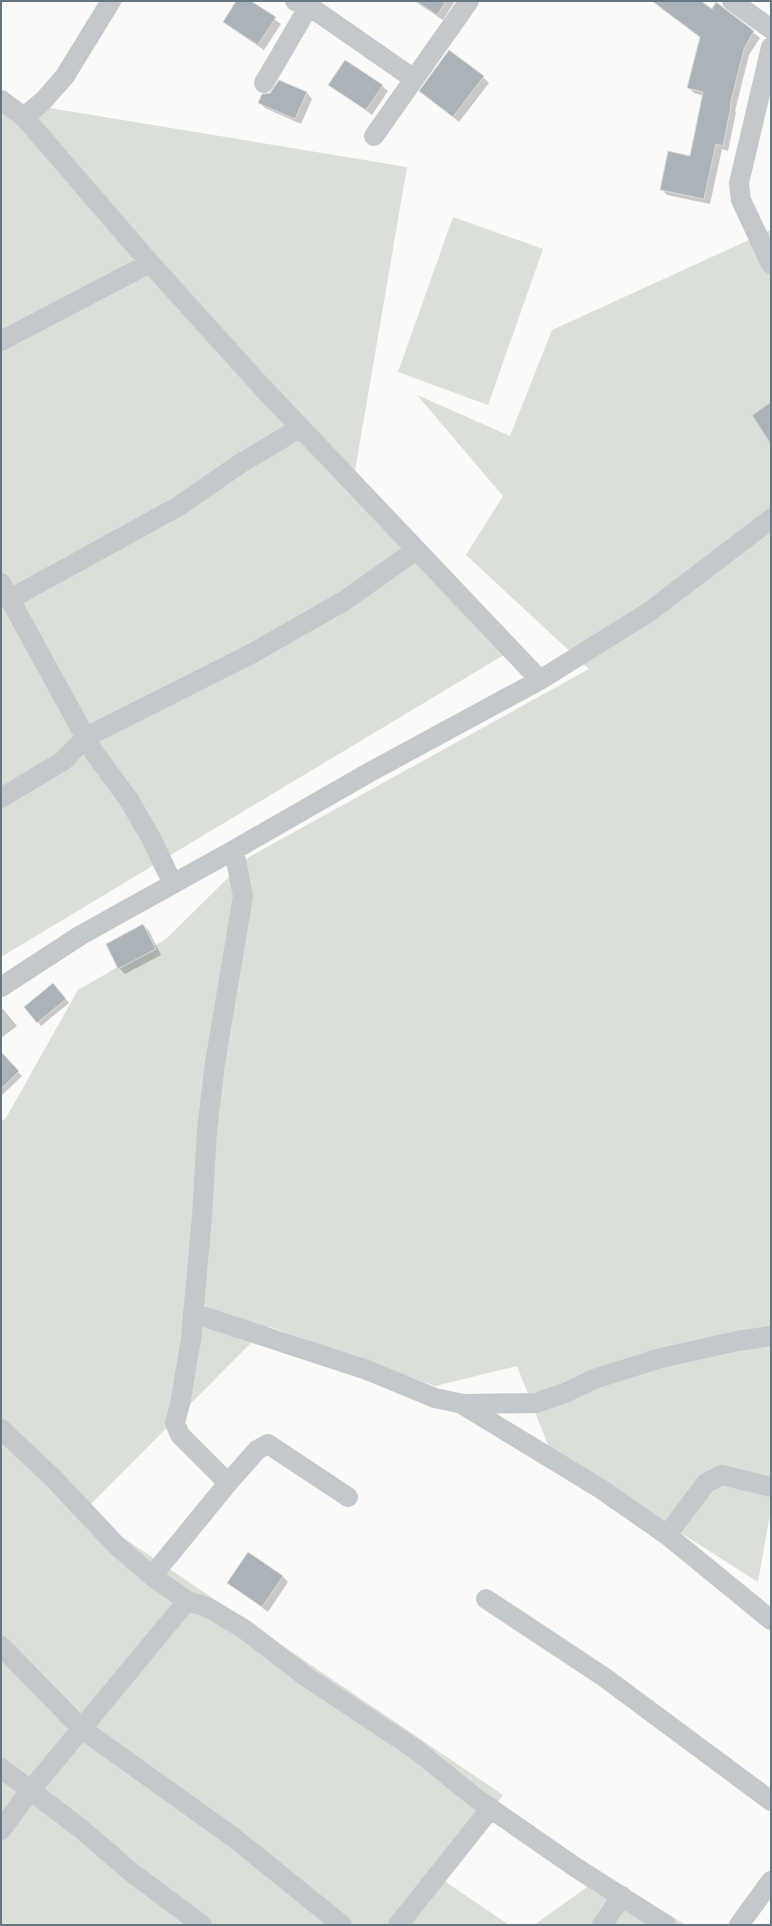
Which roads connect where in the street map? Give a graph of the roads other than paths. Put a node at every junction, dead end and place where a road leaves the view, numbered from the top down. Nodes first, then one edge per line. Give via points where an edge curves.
1 (111, 1) edge
2 (469, 1) edge
3 (732, 1) edge
4 (302, 4) edge
5 (771, 29) edge
6 (771, 48) edge
7 (414, 79) junction
8 (264, 83) dead end
9 (1, 100) edge
10 (24, 117) junction
11 (374, 136) dead end
12 (150, 263) junction
13 (771, 264) edge
14 (2, 338) edge
15 (300, 428) junction
16 (771, 519) edge
17 (416, 550) junction
18 (7, 602) edge
19 (540, 680) junction
20 (86, 737) junction
21 (1, 798) edge
22 (234, 850) junction
23 (174, 884) junction
24 (1, 987) edge
25 (193, 1313) junction
26 (771, 1336) edge
27 (463, 1404) junction
28 (1, 1429) edge
29 (228, 1483) junction
30 (771, 1487) edge
31 (348, 1497) dead end
32 (666, 1535) junction
33 (152, 1576) junction
34 (486, 1600) dead end
35 (187, 1601) junction
36 (771, 1620) edge
37 (1, 1646) edge
38 (82, 1729) junction
39 (1, 1768) edge
40 (30, 1791) junction
41 (771, 1801) edge
42 (491, 1808) junction
43 (1, 1830) edge
44 (771, 1881) edge
45 (622, 1896) junction
46 (202, 1925) edge
47 (342, 1925) edge
48 (398, 1925) edge
49 (602, 1925) edge
50 (666, 1925) edge
51 (739, 1925) edge

1 - 10 street via 65,76
2 - 7 street
3 - 5 street
4 - 7 street
4 - 8 street
6 - 13 street via 738,183 741,200
7 - 11 street
9 - 10 street
10 - 12 street
12 - 14 street
12 - 15 street
15 - 17 street
15 - 18 street via 241,463 179,506
16 - 19 street via 649,612
17 - 19 street
17 - 20 street via 344,602 251,654
18 - 20 street
19 - 22 street via 370,772
20 - 21 street via 63,761
20 - 23 street via 93,751 129,800
22 - 23 street
22 - 25 street via 243,896 215,1063 207,1130
23 - 24 street via 81,936
25 - 27 street via 367,1370 435,1398
25 - 29 street via 175,1423 180,1435
26 - 27 street via 661,1358 594,1379 536,1403
27 - 32 street via 601,1489
28 - 33 street via 53,1478 117,1546
29 - 31 street via 257,1450 268,1444
29 - 33 street
30 - 32 street via 722,1475 706,1483
32 - 36 street
33 - 35 street
34 - 41 street via 604,1677
35 - 38 street
35 - 42 street via 209,1608 244,1628 305,1676 415,1749
37 - 38 street
38 - 40 street
38 - 47 street via 233,1837
39 - 40 street
40 - 43 street
40 - 46 street
42 - 45 street
42 - 48 street
44 - 51 street
45 - 49 street
45 - 50 street

